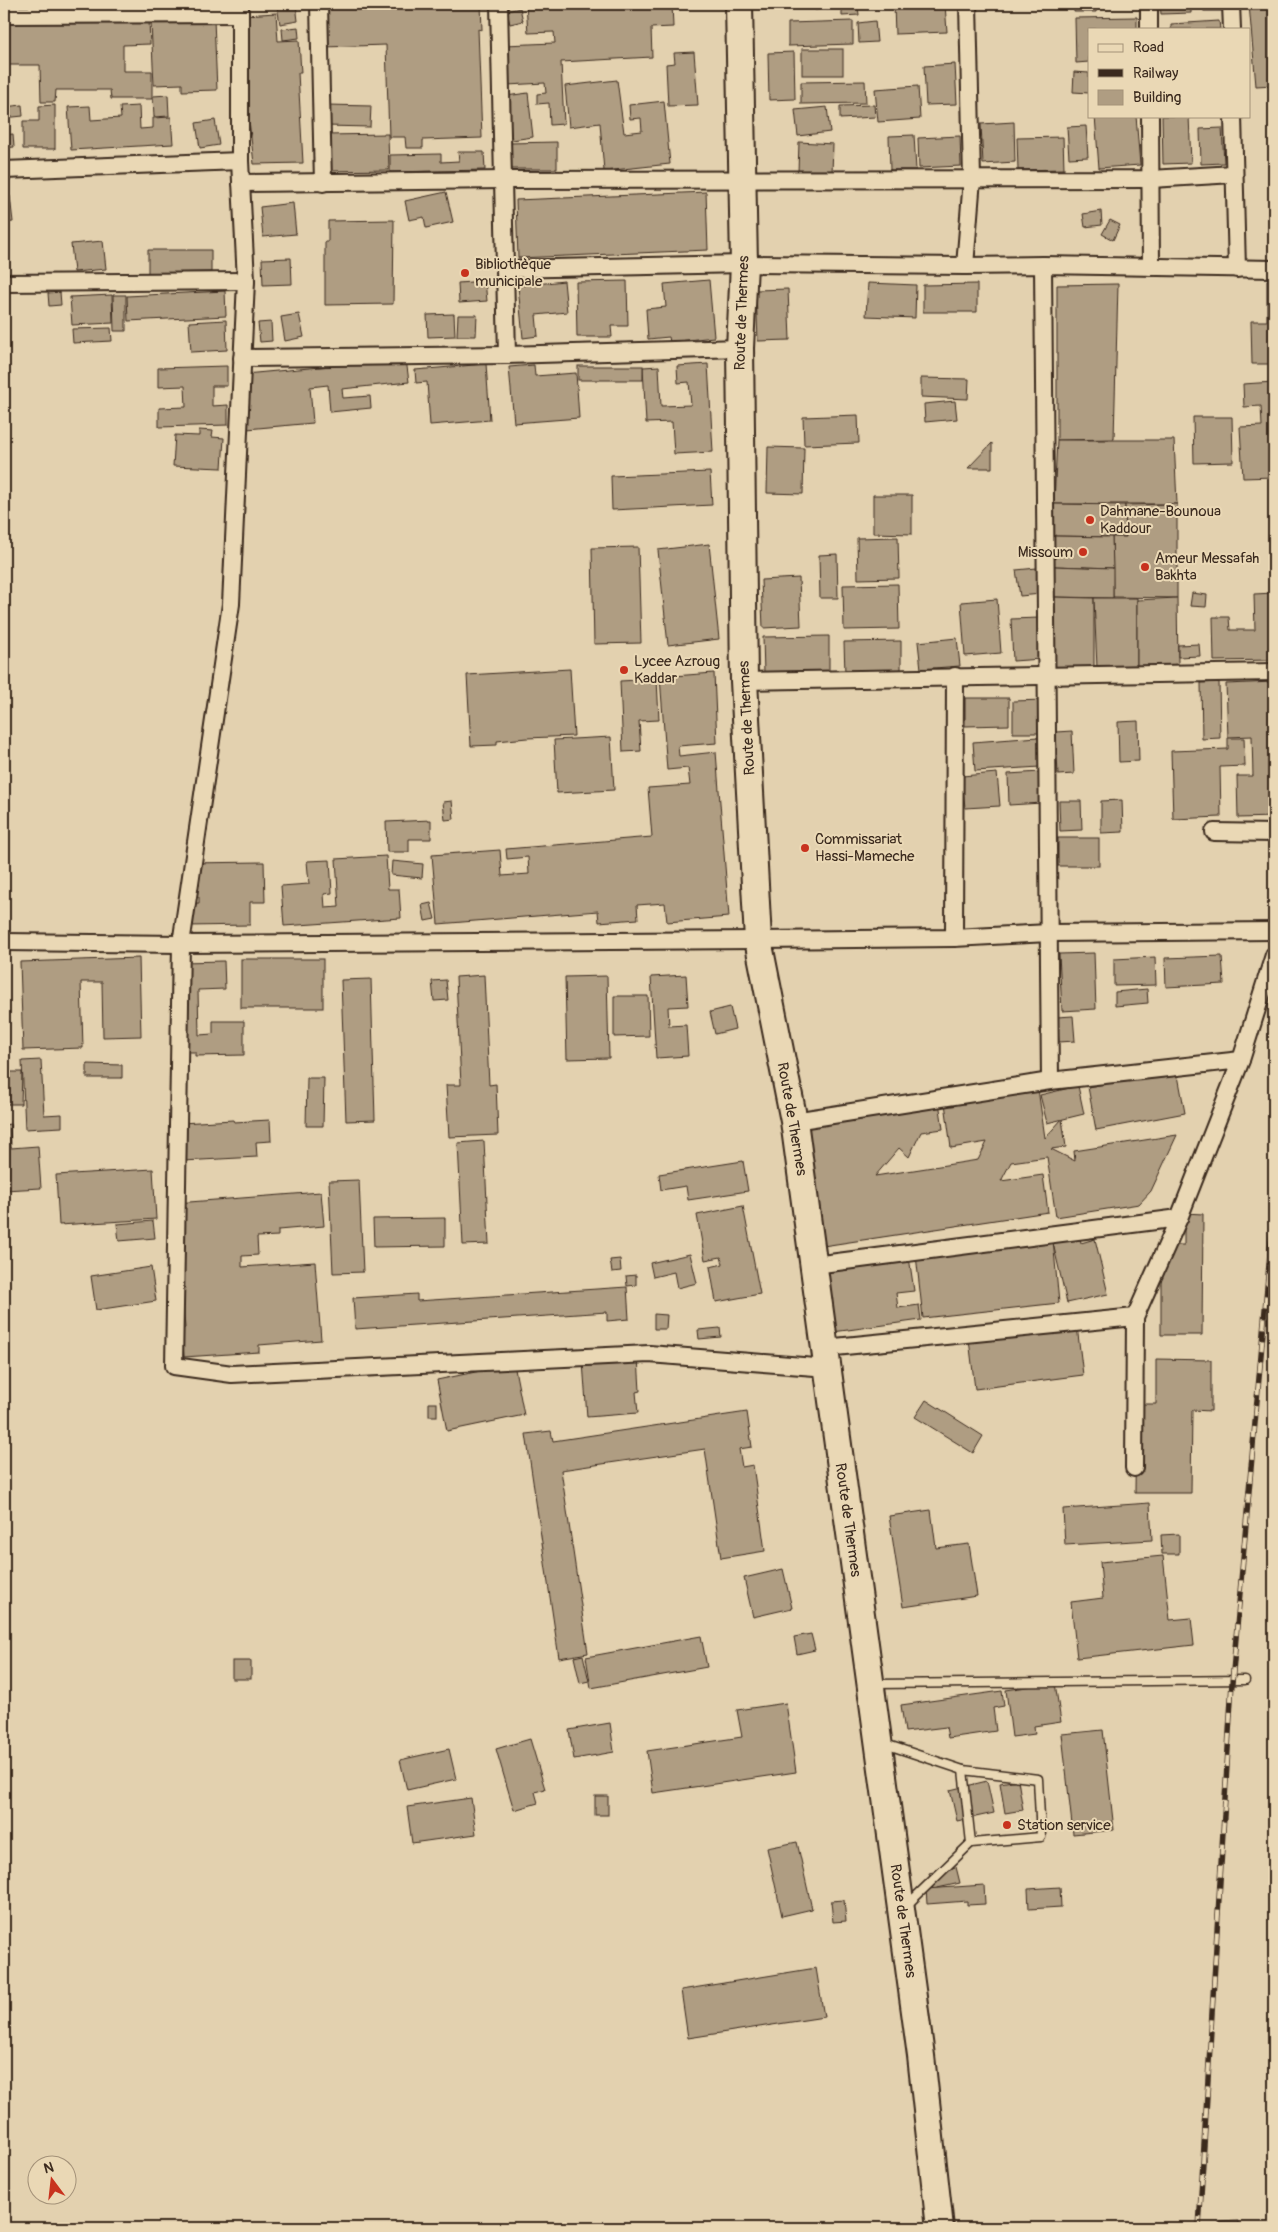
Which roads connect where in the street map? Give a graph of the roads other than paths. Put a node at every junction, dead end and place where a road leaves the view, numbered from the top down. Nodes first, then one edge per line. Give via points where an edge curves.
1 (319, 4) edge
2 (499, 4) edge
3 (739, 4) edge
4 (968, 4) edge
5 (1149, 4) edge
6 (1231, 4) edge
7 (240, 9) edge
8 (4, 15) edge
9 (1149, 28) edge
10 (1232, 28) edge
11 (1150, 118) edge
12 (1233, 118) edge
13 (240, 161) junction
14 (4, 170) edge
15 (1234, 174) junction
16 (972, 179) junction
17 (504, 180) junction
18 (1151, 180) junction
19 (742, 181) junction
20 (241, 183) junction
21 (323, 183) junction
22 (744, 264) junction
23 (1043, 265) junction
24 (965, 266) junction
25 (1151, 268) junction
26 (505, 269) junction
27 (1238, 269) junction
28 (1274, 269) edge
29 (246, 281) junction
30 (4, 283) edge
31 (740, 348) junction
32 (507, 355) junction
33 (242, 358) junction
34 (1274, 672) edge
35 (1047, 675) junction
36 (955, 676) junction
37 (744, 682) junction
38 (1214, 832) dead end
39 (1274, 833) edge
40 (1274, 931) edge
41 (1049, 934) junction
42 (954, 938) junction
43 (758, 940) junction
44 (4, 942) edge
45 (181, 944) junction
46 (1274, 955) edge
47 (1241, 1060) junction
48 (1050, 1081) junction
49 (794, 1121) junction
50 (1179, 1218) junction
51 (814, 1265) junction
52 (1135, 1317) junction
53 (826, 1358) junction
54 (1134, 1468) dead end
55 (1245, 1680) dead end
56 (870, 1684) junction
57 (878, 1741) junction
58 (963, 1770) junction
59 (971, 1843) junction
60 (901, 1911) junction
61 (940, 2228) edge

1 - 21 street
2 - 17 street
3 - 19 main road, Route de Thermes
4 - 16 street
5 - 9 street
6 - 10 street
7 - 8 street
7 - 13 street
11 - 18 street
12 - 15 street
13 - 14 street
13 - 20 street
15 - 18 street
15 - 27 street
16 - 18 street
16 - 19 street
16 - 24 street
17 - 19 street
17 - 21 street
17 - 26 street
18 - 25 street
19 - 22 main road, Route de Thermes
20 - 21 street
20 - 29 street
22 - 24 street
22 - 26 street
22 - 31 main road, Route de Thermes
23 - 24 street
23 - 25 street
23 - 35 street
25 - 27 street
26 - 32 street
27 - 28 street
29 - 30 street
29 - 33 street
31 - 32 street
31 - 37 main road, Route de Thermes
32 - 33 street
33 - 45 street via 231,604
34 - 35 street
35 - 36 street
35 - 41 street
36 - 37 street
36 - 42 street
37 - 43 main road, Route de Thermes
38 - 39 street
40 - 41 street
41 - 42 street
41 - 48 street
42 - 43 street
43 - 45 street
43 - 49 main road, Route de Thermes
44 - 45 street
45 - 53 street via 174,1366 232,1374 649,1354
46 - 47 street
47 - 48 street
47 - 50 street
48 - 49 street
49 - 51 main road, Route de Thermes
50 - 51 street
50 - 52 street
51 - 53 main road, Route de Thermes
52 - 53 street
52 - 54 street
53 - 56 main road, Route de Thermes
55 - 56 lane
56 - 57 main road, Route de Thermes
57 - 58 lane
57 - 60 main road, Route de Thermes
58 - 59 lane
58 - 59 lane via 1038,1779 1041,1837
59 - 60 lane
60 - 61 main road, Route de Thermes

